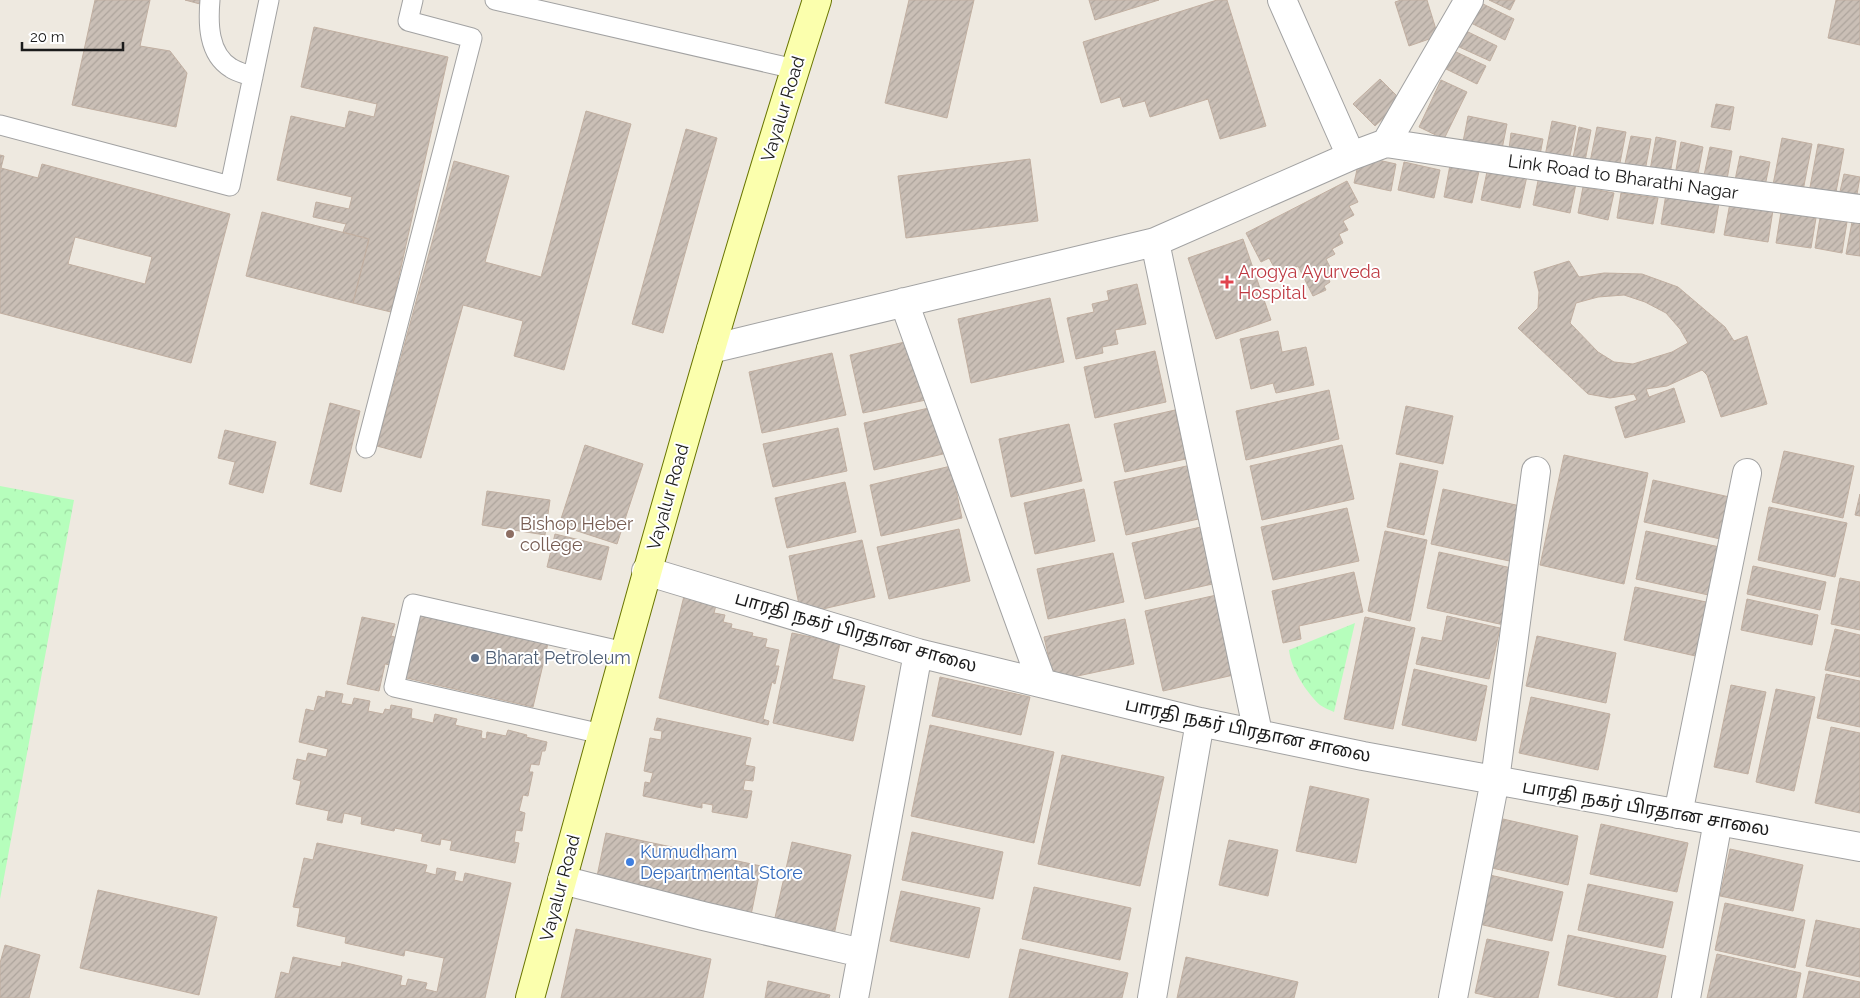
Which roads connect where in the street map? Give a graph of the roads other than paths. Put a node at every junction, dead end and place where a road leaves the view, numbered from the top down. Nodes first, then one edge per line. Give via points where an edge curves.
1 (210, 0) edge
2 (269, 0) edge
3 (413, 0) edge
4 (495, 0) edge
5 (816, 0) edge
6 (1282, 0) edge
7 (1469, 0) edge
8 (795, 69) junction
9 (253, 77) junction
10 (0, 125) edge
11 (1386, 143) junction
12 (1351, 156) junction
13 (1860, 209) edge
14 (1155, 242) junction
15 (904, 302) junction
16 (711, 349) junction
17 (366, 448) dead end
18 (1536, 471) dead end
19 (1748, 473) dead end
20 (646, 571) junction
21 (625, 652) junction
22 (918, 653) junction
23 (1042, 683) junction
24 (1200, 722) junction
25 (1258, 733) junction
26 (602, 734) junction
27 (1495, 780) junction
28 (1678, 814) junction
29 (1718, 822) junction
30 (1860, 847) edge
31 (562, 880) junction
32 (862, 953) junction
33 (530, 998) edge
34 (854, 998) edge
35 (1152, 998) edge
36 (1453, 998) edge
37 (1686, 998) edge

1 - 9 lane via 208,20 215,51 230,68
2 - 9 lane
3 - 17 lane via 408,21 472,38
4 - 8 lane
5 - 8 main road, Vayalur Road
6 - 12 street
7 - 11 street
8 - 16 main road, Vayalur Road
9 - 10 lane via 230,186
11 - 12 street
11 - 13 street, Link Road to Bharathi Nagar
12 - 14 street
14 - 15 street
14 - 25 street
15 - 16 street
15 - 23 street
16 - 20 main road, Vayalur Road
18 - 27 street
19 - 28 street
20 - 21 main road, Vayalur Road
20 - 22 street, பாரதி நகர் பிரதான சாலை
21 - 26 main road, Vayalur Road
21 - 26 lane via 412,604 394,687
22 - 23 street, பாரதி நகர் பிரதான சாலை
22 - 32 street
23 - 24 street, பாரதி நகர் பிரதான சாலை
24 - 25 street, பாரதி நகர் பிரதான சாலை
24 - 35 street
25 - 27 street, பாரதி நகர் பிரதான சாலை
26 - 31 main road, Vayalur Road
27 - 28 street, பாரதி நகர் பிரதான சாலை
27 - 36 street
28 - 29 street, பாரதி நகர் பிரதான சாலை
29 - 30 street, பாரதி நகர் பிரதான சாலை
29 - 37 street
31 - 32 street
31 - 33 main road, Vayalur Road
32 - 34 street

